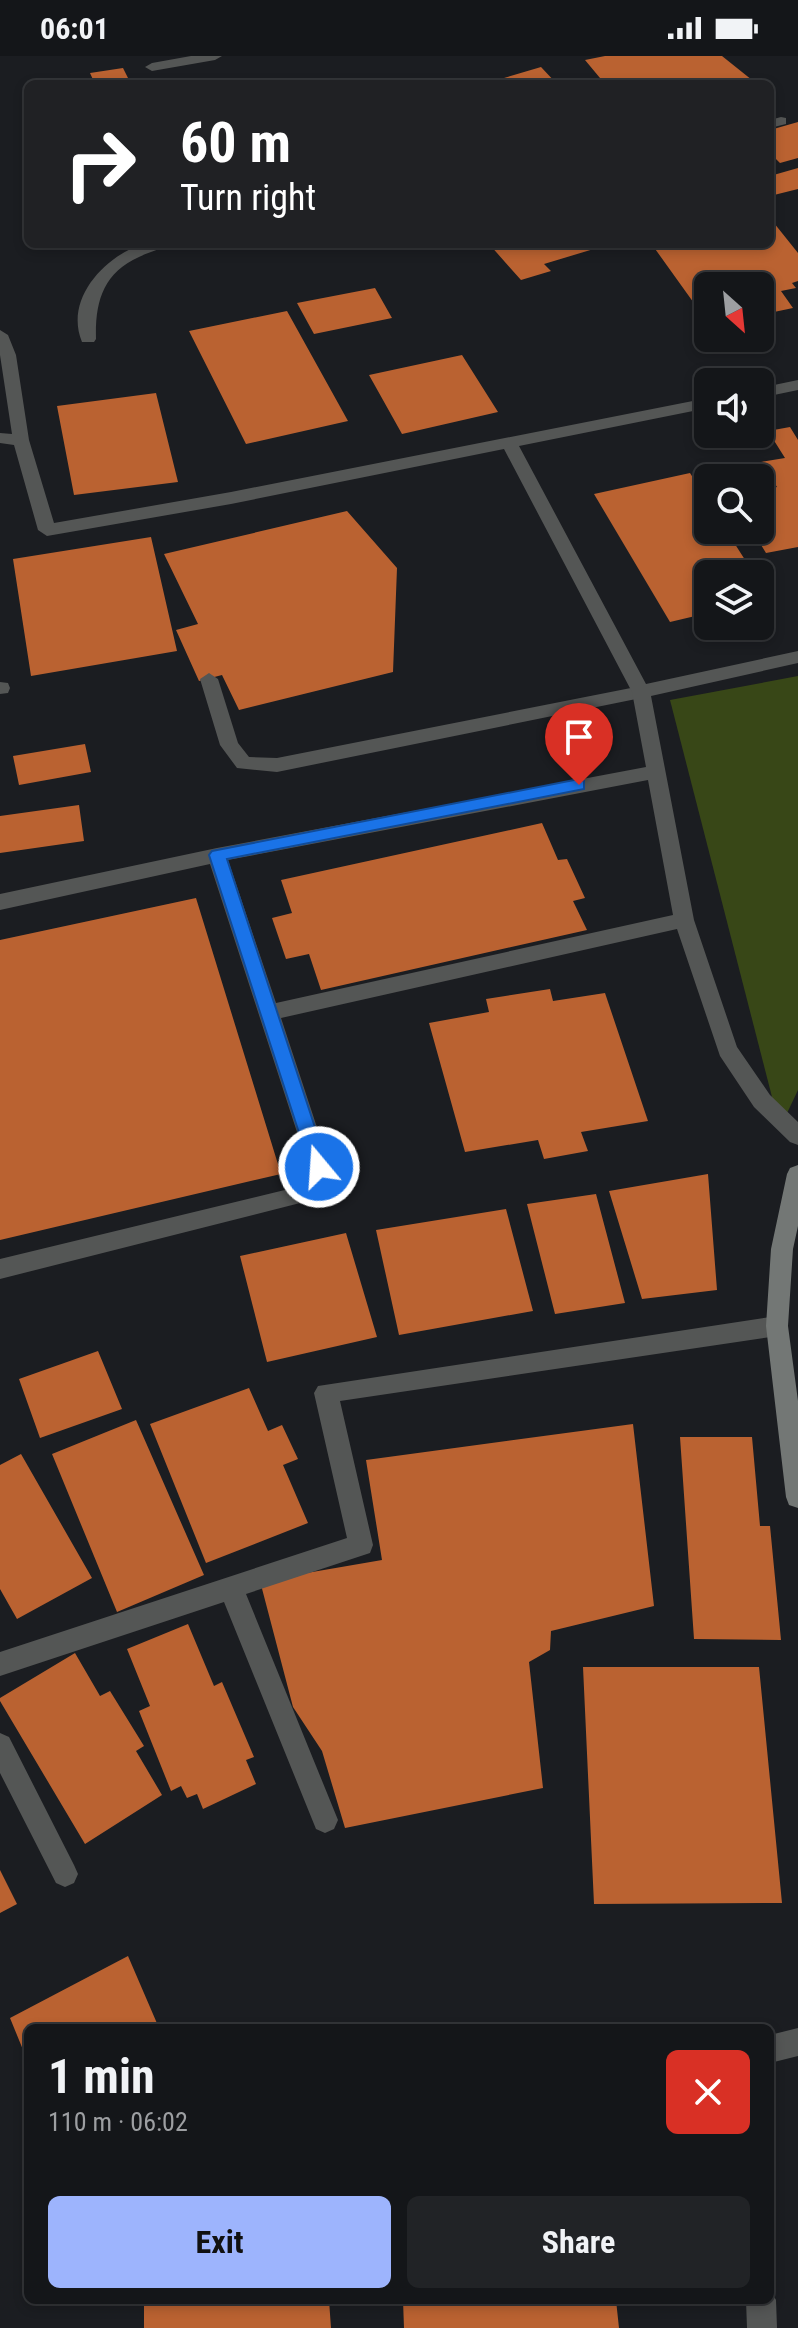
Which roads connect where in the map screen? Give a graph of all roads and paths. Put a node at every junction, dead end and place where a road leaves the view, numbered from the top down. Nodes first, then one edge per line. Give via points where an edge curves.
1 (215, 56) edge
2 (149, 62) edge
3 (158, 80) edge
4 (145, 248) edge
5 (0, 335) edge
6 (88, 339) dead end
7 (798, 385) edge
8 (774, 390) edge
9 (694, 406) edge
10 (0, 438) edge
11 (21, 440) junction
12 (509, 443) junction
13 (798, 657) edge
14 (209, 679) dead end
15 (641, 692) junction
16 (654, 772) junction
17 (217, 855) junction
18 (0, 902) edge
19 (684, 920) junction
20 (269, 1013) junction
21 (798, 1136) edge
22 (798, 1174) edge
23 (0, 1269) edge
24 (777, 1326) junction
25 (798, 1497) edge
26 (231, 1587) junction
27 (0, 1664) edge
28 (0, 1746) edge
29 (325, 1820) dead end
30 (65, 1874) dead end
31 (798, 2042) edge
32 (774, 2048) edge
33 (761, 2304) edge
34 (762, 2328) edge

1 - 2 street
2 - 3 street
4 - 6 street via 98,280 85,311
5 - 11 street
7 - 8 street
9 - 12 street
10 - 11 street
11 - 12 street via 47,530
12 - 15 street
13 - 15 street
14 - 15 street via 229,745 244,763 277,765
15 - 16 street
16 - 17 street
16 - 19 street
17 - 18 street
17 - 20 street
19 - 20 street
19 - 21 street via 727,1050 762,1101
20 - 23 street via 319,1167 300,1195
22 - 24 main road via 782,1249
24 - 25 main road
24 - 26 street via 326,1393 361,1545
26 - 27 street
26 - 29 street
28 - 30 street
31 - 32 street
33 - 34 street

